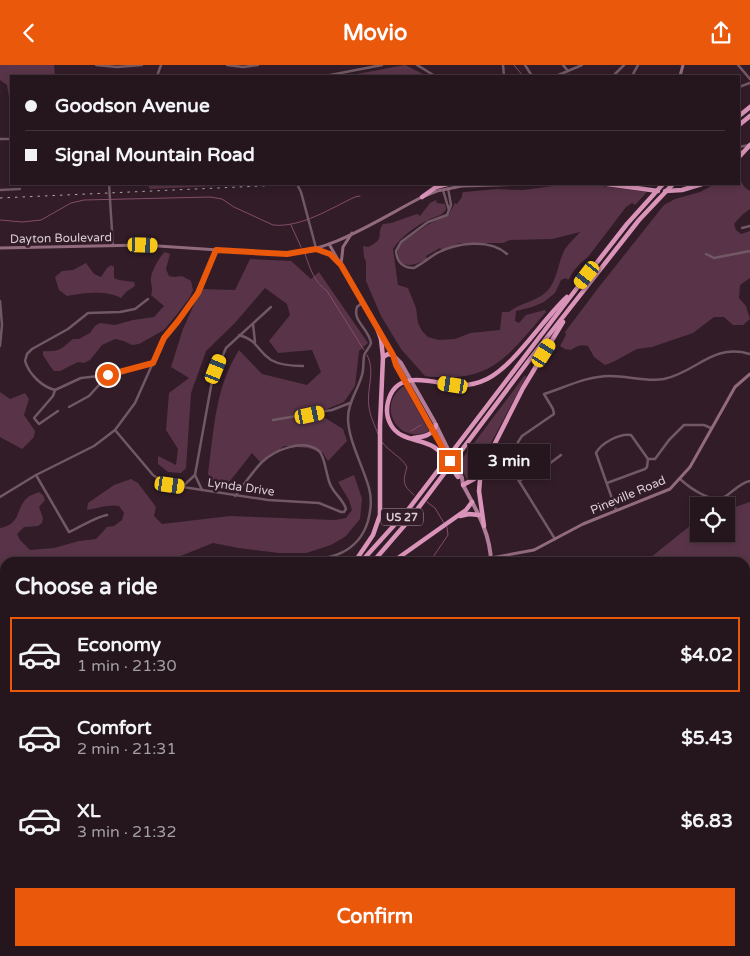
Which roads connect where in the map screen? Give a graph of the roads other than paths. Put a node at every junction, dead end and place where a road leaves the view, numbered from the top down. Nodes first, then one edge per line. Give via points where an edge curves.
1 (96, 65) edge
2 (142, 65) edge
3 (227, 65) edge
4 (258, 65) edge
5 (382, 65) edge
6 (417, 65) edge
7 (563, 65) edge
8 (582, 65) edge
9 (624, 65) edge
10 (738, 65) edge
11 (568, 71) junction
12 (330, 75) edge
13 (433, 75) edge
14 (558, 75) edge
15 (614, 75) edge
16 (750, 79) edge
17 (750, 107) edge
18 (740, 115) edge
19 (750, 116) edge
20 (740, 124) edge
21 (750, 145) edge
22 (740, 156) edge
23 (109, 185) edge
24 (298, 185) edge
25 (495, 185) edge
26 (616, 185) edge
27 (662, 185) edge
28 (672, 185) edge
29 (699, 185) edge
30 (448, 186) edge
31 (0, 189) edge
32 (20, 189) dead end
33 (443, 190) junction
34 (422, 197) junction
35 (449, 210) junction
36 (750, 227) edge
37 (742, 228) dead end
38 (352, 233) junction
39 (329, 244) junction
40 (113, 246) junction
41 (0, 248) edge
42 (316, 249) junction
43 (216, 250) junction
44 (750, 251) edge
45 (507, 254) dead end
46 (706, 254) dead end
47 (341, 265) junction
48 (577, 287) junction
49 (148, 299) dead end
50 (0, 301) edge
51 (363, 302) junction
52 (576, 302) junction
53 (271, 307) dead end
54 (252, 324) junction
55 (376, 325) junction
56 (239, 335) junction
57 (255, 342) junction
58 (0, 346) edge
59 (750, 354) edge
60 (393, 355) junction
61 (383, 357) junction
62 (153, 363) junction
63 (303, 366) dead end
64 (750, 374) edge
65 (108, 375) junction
66 (55, 389) junction
67 (350, 403) junction
68 (68, 407) dead end
69 (58, 411) dead end
70 (273, 420) dead end
71 (436, 425) junction
72 (711, 428) junction
73 (115, 430) junction
74 (434, 431) junction
75 (499, 435) junction
76 (409, 438) junction
77 (561, 455) dead end
78 (648, 459) junction
79 (36, 475) junction
80 (195, 475) junction
81 (458, 477) junction
82 (680, 479) junction
83 (520, 481) junction
84 (750, 481) edge
85 (607, 483) junction
86 (463, 485) junction
87 (182, 487) junction
88 (202, 490) junction
89 (235, 496) junction
90 (0, 497) edge
91 (472, 502) junction
92 (616, 510) junction
93 (107, 515) dead end
94 (479, 515) junction
95 (456, 517) junction
96 (484, 527) junction
97 (555, 539) junction
98 (330, 557) edge
99 (358, 557) edge
100 (366, 557) edge
101 (377, 557) edge
102 (399, 557) edge
103 (490, 557) edge
104 (504, 557) edge

1 - 2 street
3 - 4 street
5 - 12 street
6 - 13 street
7 - 11 street
8 - 11 street
9 - 15 street
10 - 16 street
11 - 14 street
17 - 18 highway
19 - 20 highway
21 - 22 highway
23 - 40 street
24 - 42 street
25 - 30 main road, Dayton Boulevard
26 - 29 highway via 669,191
27 - 48 highway, US 27 via 642,205
28 - 52 highway, US 27 via 653,204
30 - 33 main road, Dayton Boulevard
30 - 34 highway via 436,187
30 - 35 street via 452,205
31 - 32 street
33 - 34 main road, Dayton Boulevard
33 - 35 street
34 - 38 main road, Dayton Boulevard
35 - 45 street via 401,242 396,257 402,265 416,267 438,253 465,245 492,245
36 - 37 street
38 - 39 main road, Dayton Boulevard
38 - 47 main road via 343,247
39 - 42 main road, Dayton Boulevard
39 - 47 main road
40 - 41 main road, Dayton Boulevard
40 - 43 main road, Dayton Boulevard
42 - 43 main road, Dayton Boulevard via 287,254
42 - 47 main road via 330,254
43 - 62 street via 198,293 164,338
44 - 46 street via 714,258
47 - 51 main road
48 - 76 highway via 507,364 483,381 463,385 408,381 397,387 388,399 388,420 400,435
48 - 100 highway, US 27 via 404,515
49 - 66 street via 135,309 88,313 68,329 29,351 26,365 43,385
50 - 58 street
51 - 55 main road
51 - 67 street via 355,313 371,343 364,355 363,374
52 - 75 highway
52 - 101 highway, US 27 via 446,473
53 - 54 street
54 - 56 street
54 - 57 street
55 - 60 main road
55 - 61 highway
56 - 57 street
56 - 80 street via 226,348 212,381
57 - 63 street via 272,360
59 - 83 street via 738,351 713,355 682,373 664,379 598,377 544,394 554,414 522,435 518,442 512,469
60 - 61 highway via 388,353
60 - 71 main road via 401,363
60 - 74 main road
61 - 99 highway via 380,515 373,535
62 - 65 street
62 - 73 street via 135,403
64 - 72 main road, Pineville Road via 736,387
65 - 66 street via 81,378
65 - 68 street via 89,396
66 - 69 street via 53,397 34,418 39,424
67 - 70 street via 332,410
67 - 98 street via 349,429 371,504 367,525 356,542 346,551
71 - 74 highway
71 - 86 main road
72 - 78 street via 684,425 655,459
72 - 82 main road, Pineville Road
73 - 79 street via 94,446
73 - 87 street, Lynda Drive via 159,479
74 - 76 highway
74 - 81 main road
75 - 86 highway via 475,477
75 - 96 highway via 480,480 479,498
76 - 81 highway via 437,449
77 - 83 street
78 - 85 street via 645,469
78 - 85 street via 631,435 622,435 602,445 596,453
79 - 90 street
79 - 93 street via 68,532
80 - 87 street
80 - 88 street
81 - 86 main road
82 - 84 street via 696,493 719,499
82 - 92 main road, Pineville Road via 664,492
83 - 97 street
85 - 92 street
86 - 91 main road
87 - 88 street, Lynda Drive
88 - 89 street, Lynda Drive
89 - 89 street, Lynda Drive via 263,461 284,449 305,445 319,451 332,490 344,501 346,509 341,512 319,503
91 - 94 main road
91 - 95 highway
92 - 97 main road, Pineville Road
94 - 95 highway
94 - 96 main road
95 - 102 highway
96 - 103 main road
97 - 104 main road, Pineville Road via 534,550

